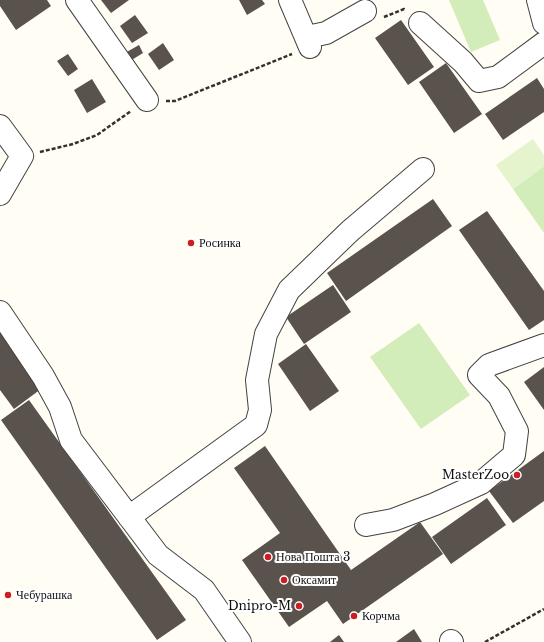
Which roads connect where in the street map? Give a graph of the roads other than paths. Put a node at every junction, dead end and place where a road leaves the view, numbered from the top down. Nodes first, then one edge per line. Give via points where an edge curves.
1 (77, 0) edge
2 (290, 0) edge
3 (538, 0) edge
4 (374, 14) road end
5 (420, 23) road end
6 (544, 23) edge
7 (544, 43) edge
8 (147, 100) road end
9 (0, 126) edge
10 (423, 169) dead end
11 (0, 194) edge
12 (0, 312) edge
13 (544, 345) edge
14 (129, 517) junction
15 (366, 525) dead end
16 (240, 642) edge

1 - 8 street
2 - 4 street via 308,42
3 - 6 street
5 - 7 street via 463,62 479,81 498,77
9 - 11 street via 22,156
10 - 14 street via 350,231 289,290 266,334 257,380 260,410 256,426
12 - 14 street via 43,376 60,407 71,440
13 - 15 street via 489,365 479,375 499,396 517,431 514,455 481,483 393,520
14 - 16 street via 158,555 204,590

